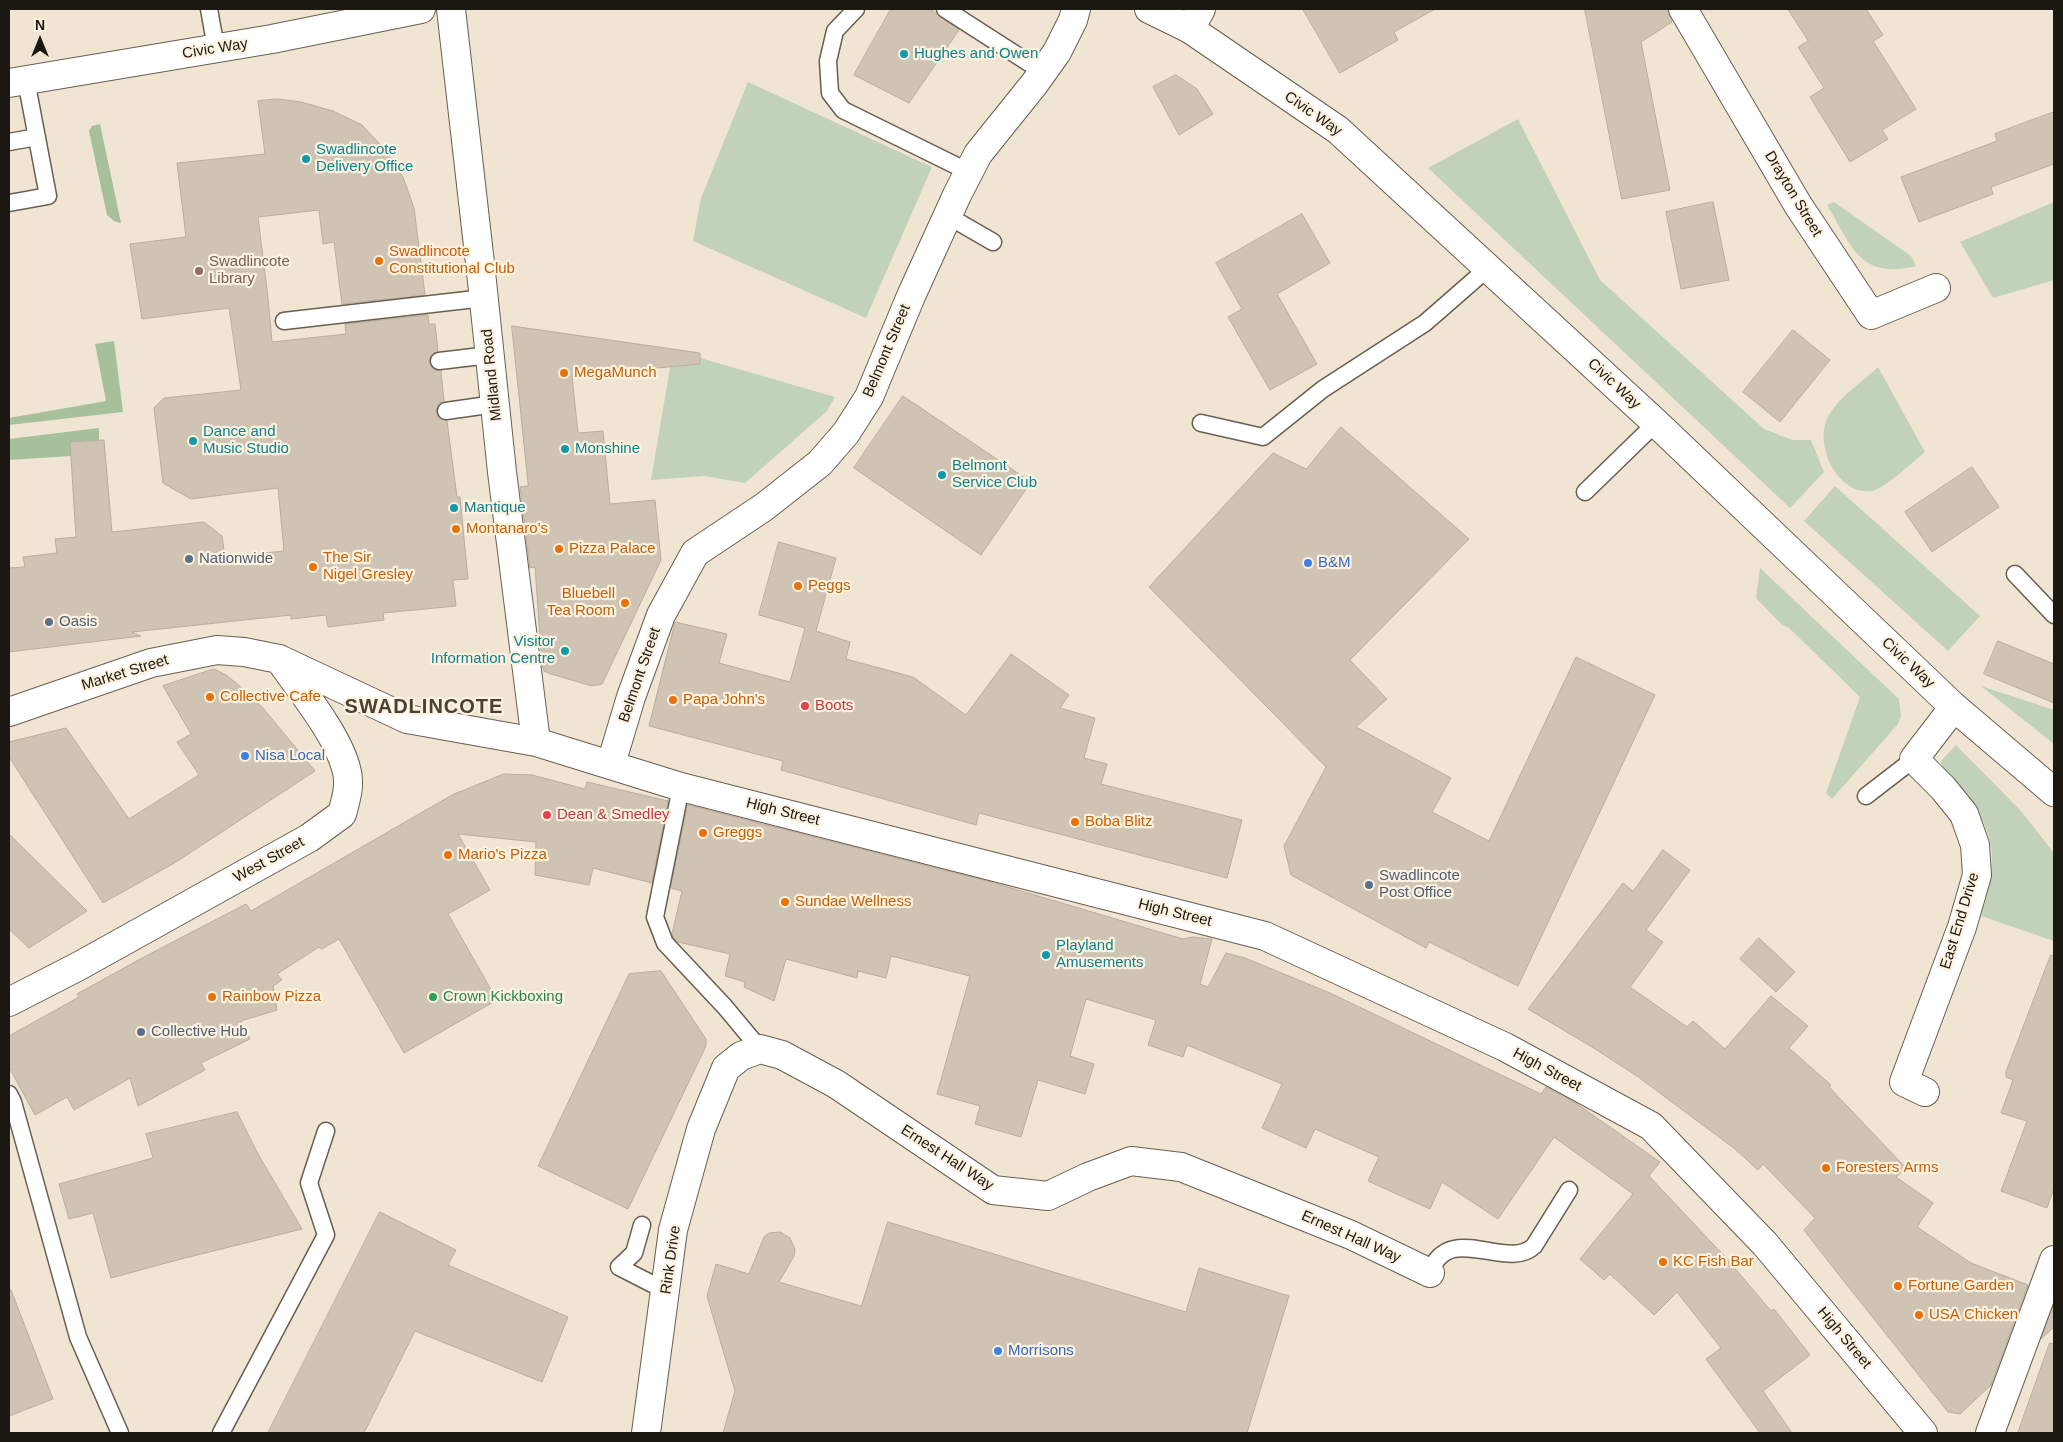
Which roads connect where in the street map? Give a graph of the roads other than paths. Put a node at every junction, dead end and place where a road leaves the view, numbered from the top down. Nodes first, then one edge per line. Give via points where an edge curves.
1 (209, 9) edge
2 (421, 9) edge
3 (451, 9) edge
4 (856, 9) edge
5 (945, 9) edge
6 (1076, 9) edge
7 (1149, 9) edge
8 (1683, 9) edge
9 (1196, 19) edge
10 (216, 48) junction
11 (1043, 72) junction
12 (17, 82) edge
13 (37, 137) junction
14 (9, 142) edge
15 (969, 172) junction
16 (9, 203) edge
17 (948, 216) junction
18 (993, 242) dead end
19 (1488, 268) junction
20 (482, 285) junction
21 (1936, 288) dead end
22 (284, 322) dead end
23 (490, 355) junction
24 (440, 361) dead end
25 (495, 404) junction
26 (446, 411) dead end
27 (1201, 423) dead end
28 (1656, 423) junction
29 (1585, 492) dead end
30 (2015, 574) dead end
31 (2054, 615) edge
32 (279, 659) junction
33 (1954, 707) junction
34 (9, 712) edge
35 (536, 742) junction
36 (1914, 759) junction
37 (611, 764) junction
38 (681, 787) junction
39 (2054, 792) edge
40 (1866, 796) dead end
41 (9, 1002) edge
42 (760, 1049) junction
43 (1924, 1092) dead end
44 (9, 1094) edge
45 (326, 1131) dead end
46 (1568, 1190) dead end
47 (642, 1226) dead end
48 (2054, 1260) edge
49 (1430, 1273) joint
50 (666, 1291) junction
51 (120, 1433) edge
52 (222, 1433) edge
53 (646, 1433) edge
54 (1923, 1433) edge
55 (1990, 1433) edge

1 - 10 lane
2 - 10 street, Civic Way
3 - 20 street, Midland Road
4 - 15 lane via 835,31 828,61 830,93 843,110
5 - 11 lane
6 - 11 street, Belmont Street via 1057,52
7 - 9 street, Civic Way
8 - 21 street, Drayton Street via 1798,205 1871,315
9 - 19 street, Civic Way via 1338,130
10 - 12 street, Civic Way
11 - 15 street, Belmont Street via 978,154
12 - 13 lane
13 - 14 lane
13 - 16 lane via 48,196
15 - 17 street, Belmont Street
17 - 18 lane
17 - 37 street, Belmont Street via 869,397 846,432 820,463 764,508 695,553 661,615
19 - 27 lane via 1425,323 1323,389 1263,437
19 - 28 street, Civic Way
20 - 22 lane
20 - 23 street, Midland Road
23 - 24 lane
23 - 25 street, Midland Road
25 - 26 lane
25 - 35 street, Midland Road
28 - 29 lane
28 - 33 street, Civic Way
30 - 31 lane
32 - 34 street, Market Street via 217,650 151,663
32 - 35 street, High Street via 407,719
32 - 41 street, West Street via 337,744 347,770 348,793 342,814 309,838
33 - 36 street
33 - 39 street, Civic Way
35 - 37 street, High Street
36 - 40 lane
36 - 43 street, East End Drive via 1964,814 1976,845 1977,875 1962,927 1904,1082
37 - 38 street, High Street
38 - 42 lane via 655,918 665,943
38 - 54 street, High Street via 1265,936 1505,1047 1651,1126 1765,1244
42 - 49 street, Ernest Hall Way via 782,1055 836,1084 993,1190 1048,1196 1088,1176 1131,1162 1181,1168 1351,1234
42 - 50 street, Rink Drive via 741,1056 726,1068 701,1129 674,1230
44 - 51 lane via 78,1337
45 - 52 lane via 310,1183 326,1235
46 - 49 lane via 1528,1252 1520,1254 1476,1247 1457,1249 1434,1261
47 - 50 lane via 634,1253 619,1267
48 - 55 street
50 - 53 street, Rink Drive

